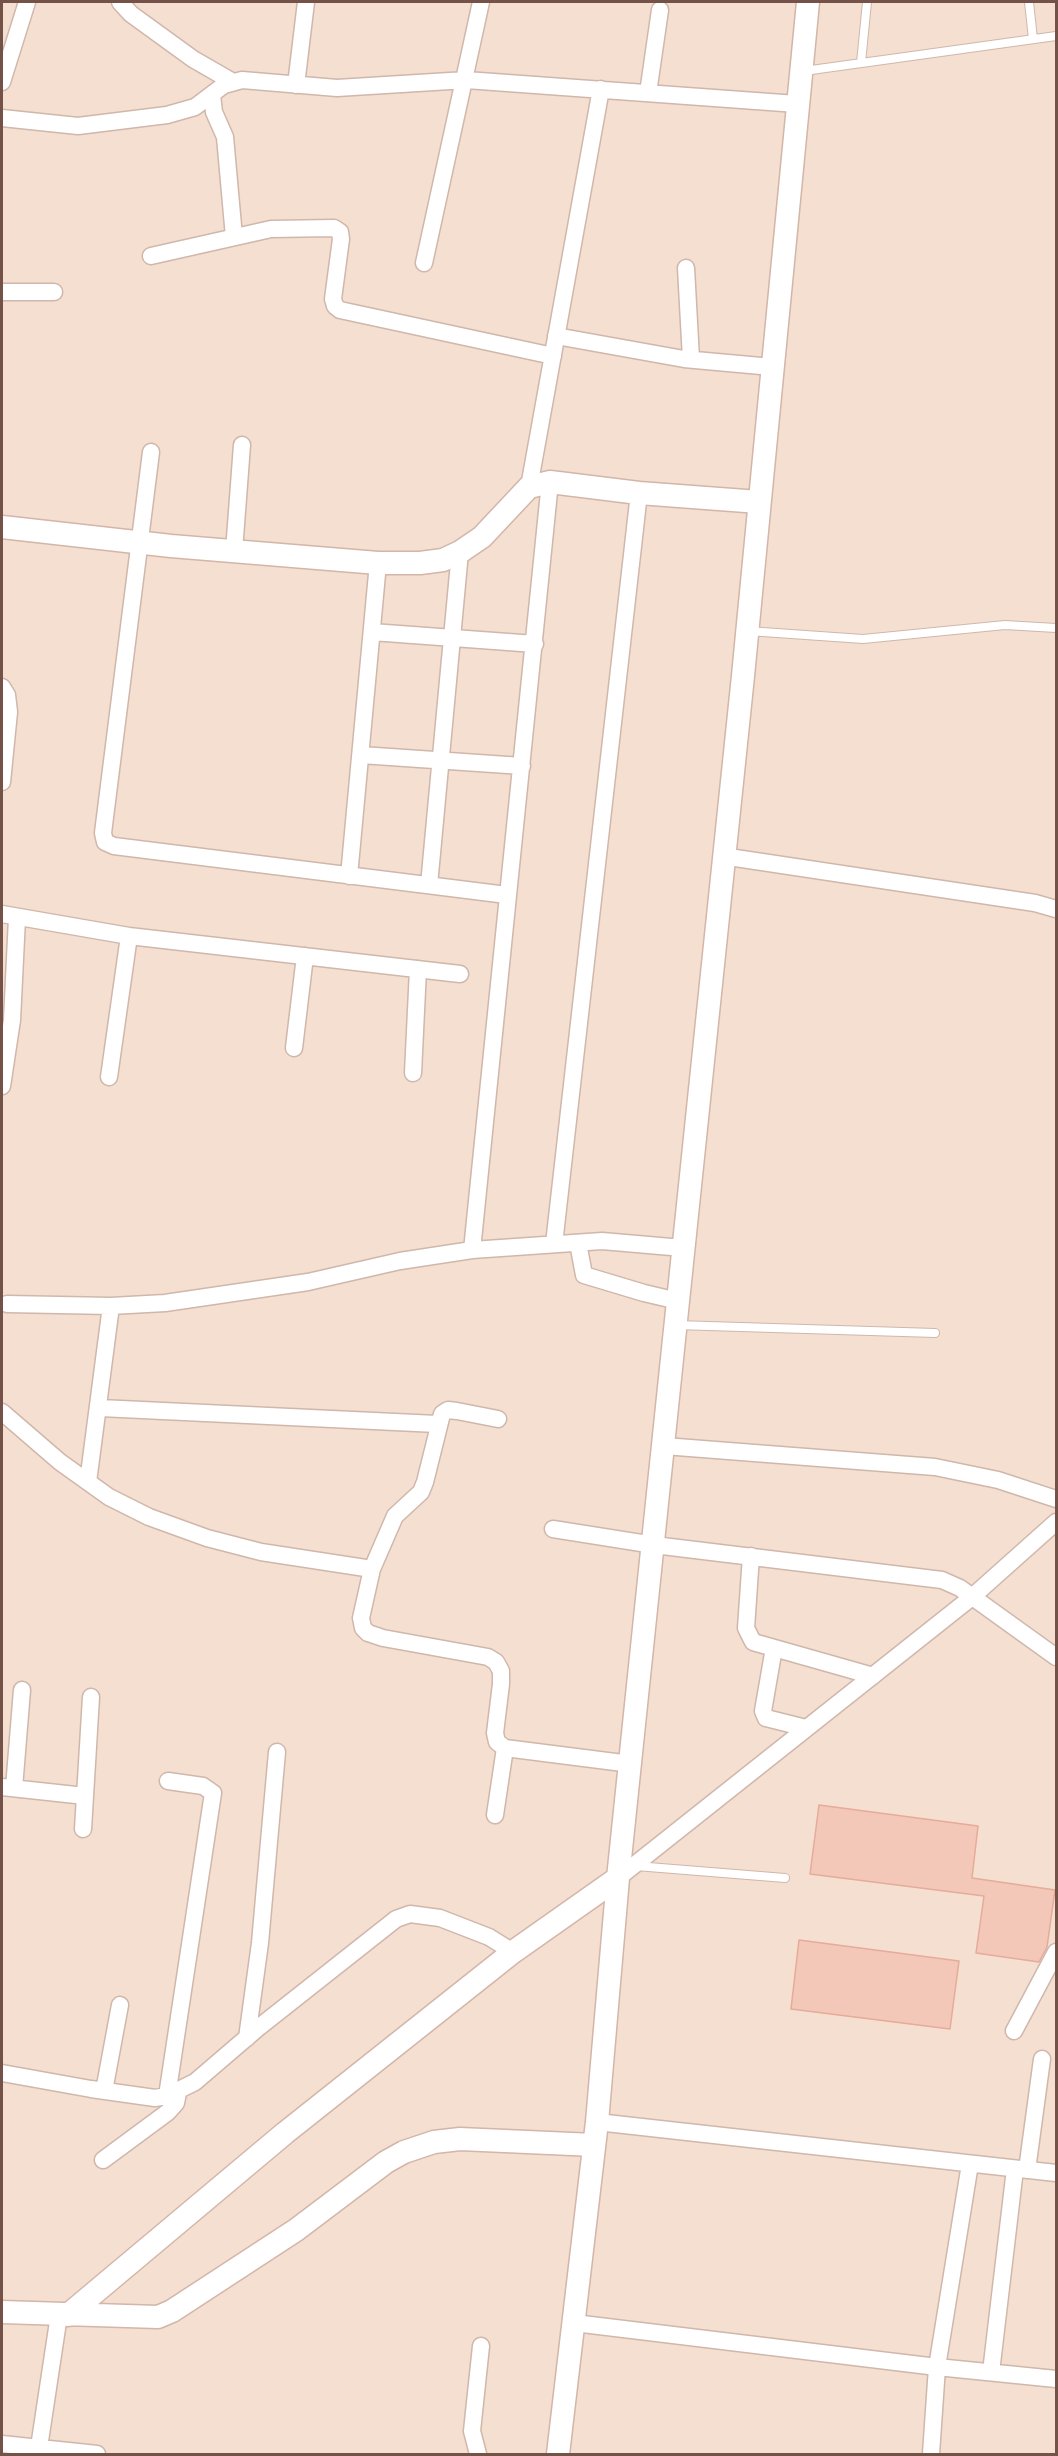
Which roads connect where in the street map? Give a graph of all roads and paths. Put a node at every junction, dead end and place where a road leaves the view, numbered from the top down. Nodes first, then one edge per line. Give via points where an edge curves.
1 (27, 2) edge
2 (120, 2) edge
3 (306, 2) edge
4 (481, 2) edge
5 (808, 2) edge
6 (867, 2) edge
7 (1029, 2) edge
8 (660, 10) dead end
9 (1056, 36) edge
10 (1033, 39) junction
11 (861, 63) junction
12 (801, 71) junction
13 (466, 80) junction
14 (2, 82) edge
15 (233, 82) junction
16 (296, 84) junction
17 (601, 89) junction
18 (648, 93) junction
19 (212, 94) junction
20 (797, 104) junction
21 (2, 118) edge
22 (234, 237) junction
23 (152, 256) dead end
24 (424, 263) dead end
25 (686, 268) dead end
26 (2, 292) edge
27 (54, 292) dead end
28 (556, 336) junction
29 (553, 356) junction
30 (692, 359) junction
31 (772, 367) junction
32 (242, 445) dead end
33 (151, 452) dead end
34 (539, 484) junction
35 (639, 493) junction
36 (759, 502) junction
37 (2, 527) edge
38 (141, 543) junction
39 (234, 551) junction
40 (460, 552) junction
41 (378, 563) junction
42 (1056, 628) edge
43 (747, 631) junction
44 (372, 632) junction
45 (453, 638) junction
46 (535, 644) junction
47 (2, 687) edge
48 (361, 755) junction
49 (443, 760) junction
50 (522, 766) junction
51 (2, 782) edge
52 (722, 856) junction
53 (350, 876) junction
54 (429, 885) junction
55 (507, 895) junction
56 (1056, 909) edge
57 (9, 916) edge
58 (129, 936) junction
59 (305, 956) junction
60 (418, 969) junction
61 (460, 974) dead end
62 (294, 1048) dead end
63 (412, 1073) dead end
64 (109, 1077) dead end
65 (2, 1086) edge
66 (578, 1243) junction
67 (554, 1244) junction
68 (683, 1248) junction
69 (472, 1250) junction
70 (678, 1300) junction
71 (7, 1304) dead end
72 (111, 1306) junction
73 (676, 1325) junction
74 (935, 1333) dead end
75 (100, 1408) junction
76 (2, 1412) edge
77 (498, 1419) dead end
78 (437, 1424) junction
79 (664, 1446) junction
80 (88, 1482) junction
81 (1056, 1499) edge
82 (1056, 1521) edge
83 (553, 1529) dead end
84 (654, 1545) junction
85 (751, 1556) junction
86 (372, 1569) junction
87 (972, 1597) junction
88 (774, 1648) junction
89 (1056, 1657) edge
90 (873, 1676) junction
91 (22, 1690) dead end
92 (91, 1697) dead end
93 (806, 1728) junction
94 (505, 1748) junction
95 (277, 1752) dead end
96 (631, 1764) junction
97 (168, 1781) dead end
98 (8, 1788) edge
99 (85, 1796) junction
100 (495, 1815) dead end
101 (83, 1828) dead end
102 (625, 1872) junction
103 (786, 1878) dead end
104 (513, 1952) junction
105 (1056, 1952) edge
106 (120, 2005) dead end
107 (1014, 2031) dead end
108 (247, 2038) junction
109 (1042, 2059) dead end
110 (2, 2073) edge
111 (104, 2091) junction
112 (173, 2095) junction
113 (597, 2122) junction
114 (594, 2145) junction
115 (103, 2160) dead end
116 (970, 2164) junction
117 (1021, 2169) junction
118 (1056, 2172) edge
119 (2, 2312) edge
120 (64, 2315) junction
121 (574, 2323) junction
122 (481, 2346) dead end
123 (937, 2367) junction
124 (992, 2372) junction
125 (1056, 2379) edge
126 (2, 2444) edge
127 (39, 2451) edge
128 (97, 2454) edge
129 (478, 2454) edge
130 (558, 2454) edge
131 (931, 2454) edge

1 - 14 street
2 - 15 street via 193,58
3 - 16 street
4 - 13 street
5 - 12 street
6 - 11 lane
7 - 10 lane
8 - 18 street
9 - 10 lane
10 - 11 lane
11 - 12 lane
12 - 20 street
13 - 16 street via 338,88
13 - 17 street
13 - 24 street
15 - 16 street
15 - 19 street
17 - 18 street
17 - 28 street
18 - 20 street
19 - 21 street via 195,107 106,125
19 - 22 street via 214,112 225,137
20 - 31 street
22 - 23 street
22 - 29 street via 271,229 334,228 341,239 333,299 339,310
25 - 30 street
26 - 27 street
28 - 29 street
28 - 30 street
29 - 34 street
30 - 31 street
31 - 36 street
32 - 39 street
33 - 38 street
34 - 35 street
34 - 40 street
34 - 46 street
35 - 36 street
35 - 67 street
36 - 43 street
37 - 38 street
38 - 39 street
38 - 53 street via 103,833 105,842
39 - 41 street
40 - 41 street via 443,560
40 - 45 street
41 - 44 street
42 - 43 lane via 1005,625 863,639
43 - 52 street
44 - 45 street
44 - 48 street
45 - 46 street
45 - 49 street
46 - 50 street
47 - 51 street via 9,712
48 - 49 street
48 - 53 street
49 - 50 street
49 - 54 street
50 - 55 street
52 - 56 street
52 - 68 street
53 - 54 street
54 - 55 street
55 - 69 street
57 - 58 street
57 - 65 street via 12,1020
58 - 59 street
58 - 64 street
59 - 60 street
59 - 62 street
60 - 61 street
60 - 63 street
66 - 67 street
66 - 68 street via 602,1241
66 - 70 street via 584,1275
67 - 69 street
68 - 70 street
69 - 72 street via 285,1286 165,1303
70 - 73 street
71 - 72 street
72 - 75 street
73 - 74 lane
73 - 79 street
75 - 78 street
75 - 80 street
76 - 80 street
77 - 78 street via 448,1410
78 - 86 street via 421,1492 395,1516
79 - 81 street via 935,1467 998,1480
79 - 84 street
80 - 86 street via 149,1517 207,1538 261,1552
82 - 87 street
83 - 84 street
84 - 85 street
84 - 96 street
85 - 87 street via 924,1576 942,1580
85 - 88 street via 748,1636 753,1642
86 - 94 street via 361,1618 368,1633 496,1662 501,1684 495,1732 497,1742
87 - 89 street
87 - 90 street
88 - 90 street
88 - 93 street via 766,1718
90 - 93 street
91 - 98 street
92 - 99 street
93 - 102 street
94 - 96 street
94 - 100 street
95 - 108 street
96 - 102 street
97 - 112 street via 203,1786 213,1793
98 - 99 street
99 - 101 street
102 - 103 lane
102 - 104 street
102 - 113 street
104 - 108 street via 461,1925 410,1914 396,1919
104 - 120 street
105 - 107 street
106 - 111 street
108 - 112 street via 195,2082
109 - 117 street
110 - 111 street
111 - 112 street via 155,2098
112 - 115 street via 176,2103 168,2112
113 - 114 street
113 - 116 street
114 - 120 street via 460,2139 434,2142 386,2162 296,2230 172,2311 142,2319
114 - 121 street
116 - 117 street
116 - 123 street
117 - 118 street
117 - 124 street
119 - 120 street
120 - 127 street
121 - 123 street
121 - 130 street
122 - 129 street via 472,2431
123 - 124 street
123 - 131 street
124 - 125 street
126 - 127 street
127 - 128 street

